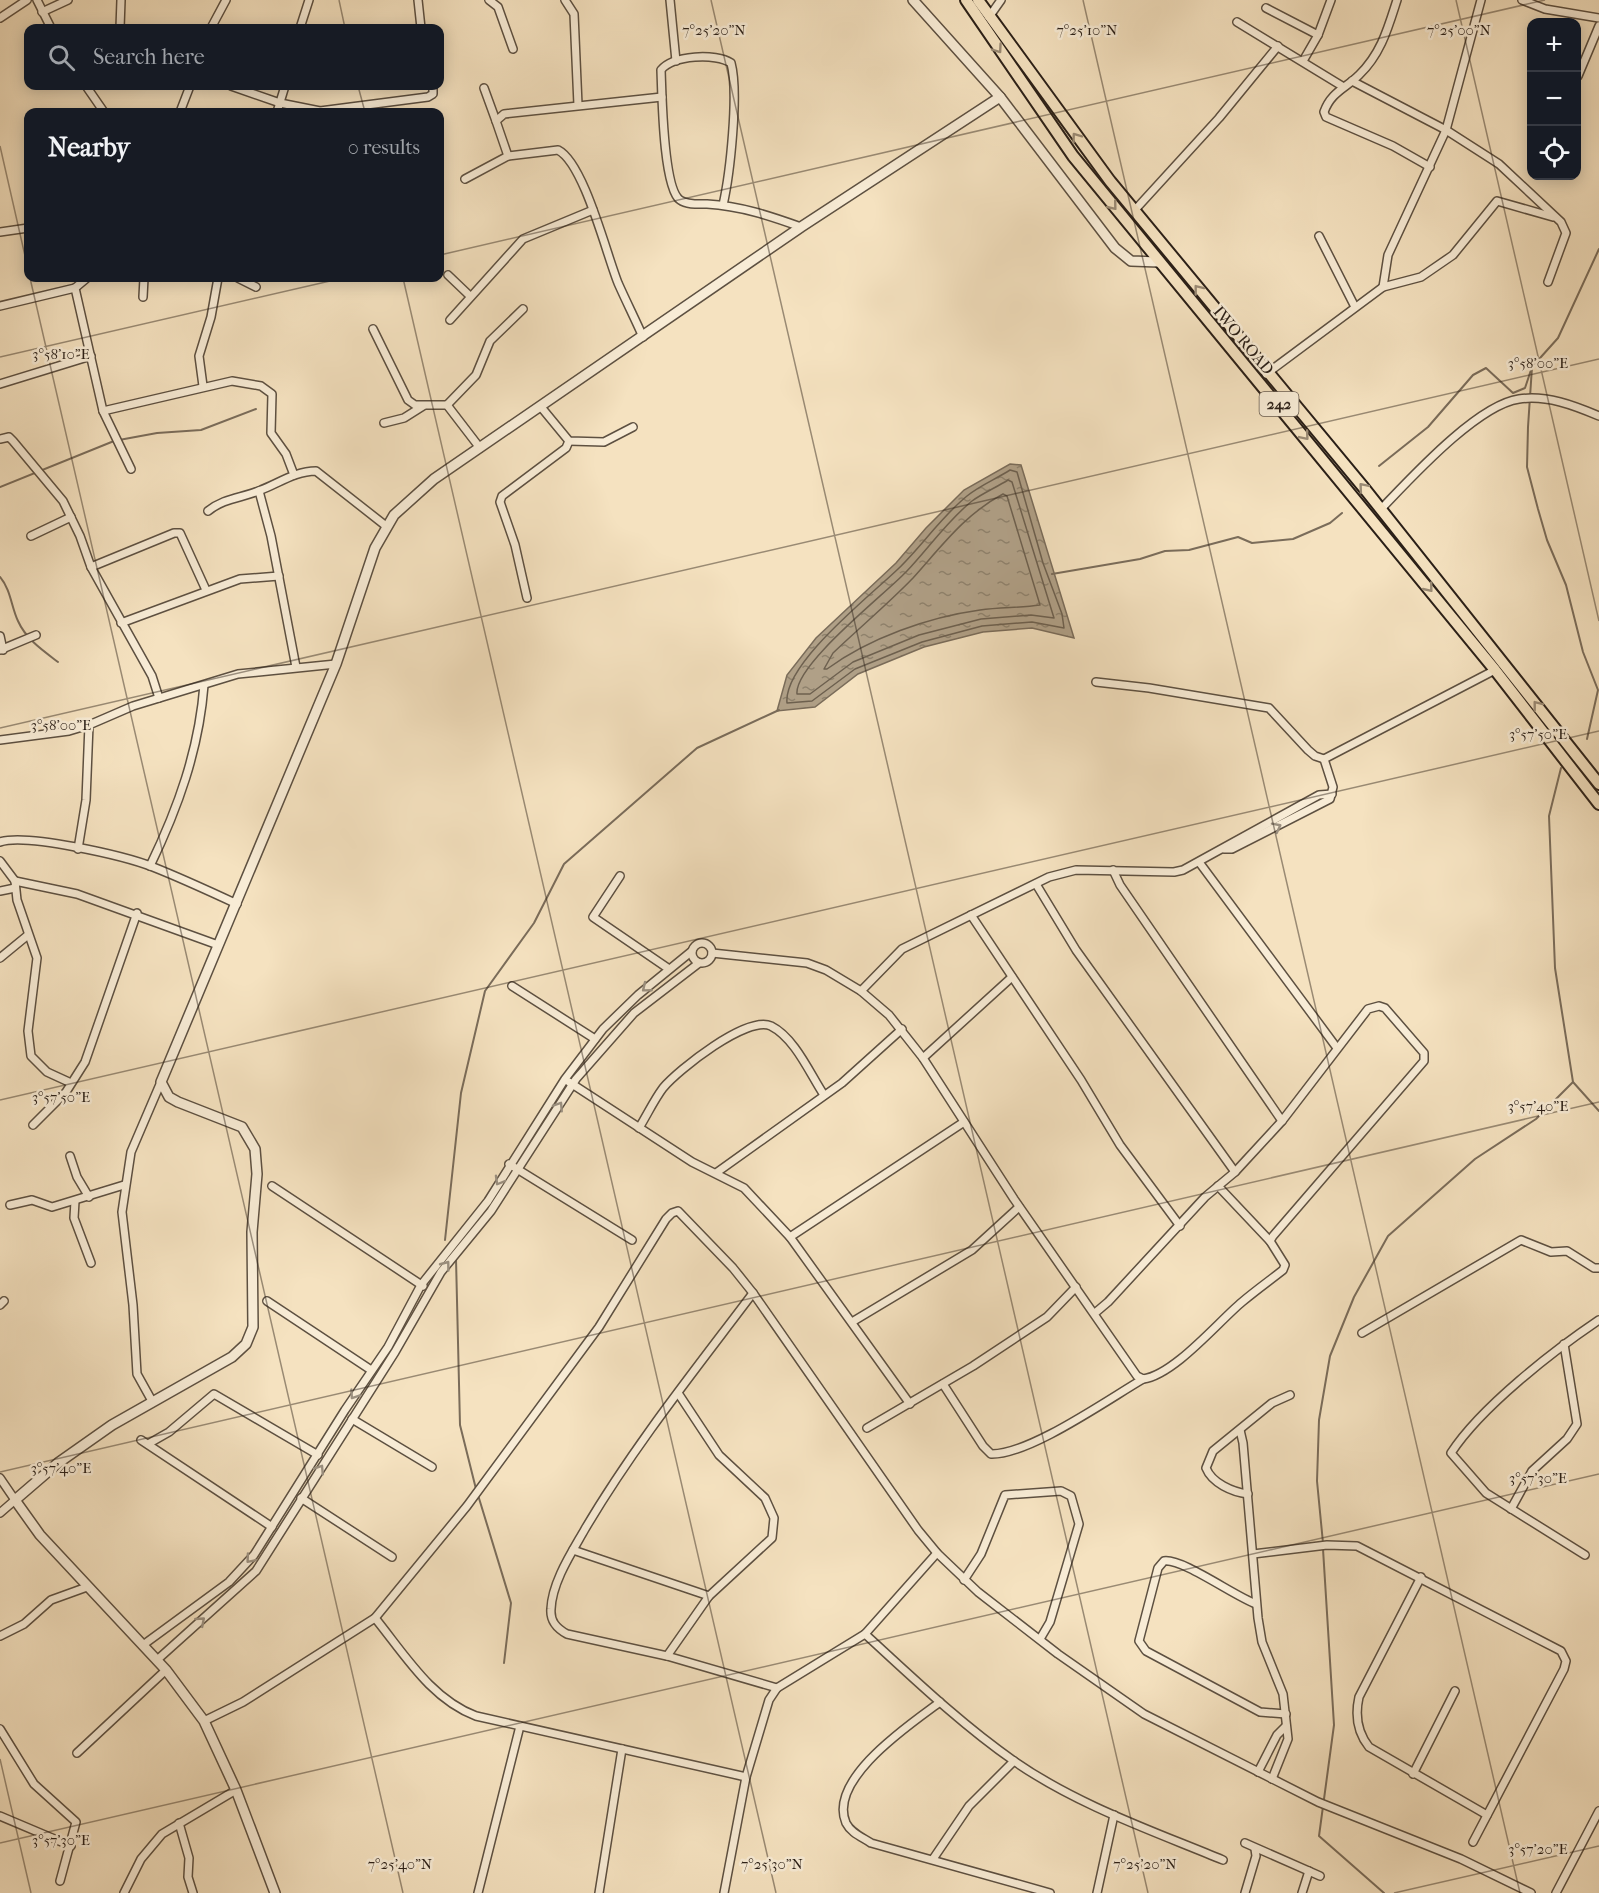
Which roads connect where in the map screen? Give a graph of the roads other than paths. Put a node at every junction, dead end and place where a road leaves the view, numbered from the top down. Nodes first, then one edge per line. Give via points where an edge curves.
1 (27, 0) edge
2 (37, 0) edge
3 (68, 0) edge
4 (121, 0) edge
5 (226, 0) edge
6 (309, 0) edge
7 (418, 0) edge
8 (489, 0) edge
9 (565, 0) edge
10 (670, 0) edge
11 (913, 0) edge
12 (966, 0) edge
13 (978, 0) edge
14 (1001, 0) edge
15 (1331, 0) edge
16 (1397, 0) edge
17 (1481, 0) edge
18 (1521, 0) edge
19 (1266, 8) dead end
20 (42, 12) junction
21 (989, 17) junction
22 (0, 18) edge
23 (1599, 18) edge
24 (1237, 22) dead end
25 (49, 24) edge
26 (120, 24) edge
27 (212, 24) edge
28 (301, 24) edge
29 (421, 24) edge
30 (1599, 26) edge
31 (1318, 35) junction
32 (1278, 46) junction
33 (513, 49) dead end
34 (676, 61) junction
35 (1303, 61) junction
36 (1580, 72) edge
37 (1352, 81) junction
38 (1342, 86) junction
39 (484, 88) dead end
40 (89, 90) edge
41 (188, 90) edge
42 (243, 90) edge
43 (284, 90) edge
44 (432, 90) edge
45 (662, 97) junction
46 (1000, 97) junction
47 (280, 103) junction
48 (578, 105) junction
49 (101, 108) edge
50 (182, 108) edge
51 (278, 108) edge
52 (303, 108) edge
53 (359, 108) edge
54 (496, 121) junction
55 (1446, 130) junction
56 (508, 156) junction
57 (1430, 167) junction
58 (465, 179) dead end
59 (1532, 194) junction
60 (723, 205) junction
61 (1527, 208) junction
62 (593, 210) junction
63 (1134, 211) junction
64 (1553, 217) junction
65 (801, 227) junction
66 (24, 229) edge
67 (0, 232) edge
68 (1319, 236) dead end
69 (1160, 262) junction
70 (448, 275) dead end
71 (82, 282) edge
72 (144, 282) edge
73 (217, 282) edge
74 (246, 282) edge
75 (1548, 282) dead end
76 (256, 287) dead end
77 (1383, 287) junction
78 (75, 288) junction
79 (470, 296) junction
80 (143, 297) dead end
81 (0, 306) edge
82 (1355, 307) junction
83 (523, 309) dead end
84 (450, 320) dead end
85 (1223, 321) junction
86 (373, 329) dead end
87 (1215, 329) junction
88 (643, 337) junction
89 (91, 356) junction
90 (1266, 374) junction
91 (0, 384) edge
92 (203, 386) junction
93 (425, 404) junction
94 (447, 405) junction
95 (541, 407) junction
96 (103, 411) junction
97 (1599, 416) edge
98 (384, 423) dead end
99 (633, 427) dead end
100 (0, 439) edge
101 (569, 441) junction
102 (480, 448) junction
103 (131, 469) dead end
104 (294, 475) junction
105 (259, 491) junction
106 (1381, 509) junction
107 (208, 511) dead end
108 (71, 517) junction
109 (386, 526) junction
110 (31, 536) dead end
111 (92, 567) junction
112 (279, 576) junction
113 (206, 590) junction
114 (527, 597) dead end
115 (122, 623) junction
116 (36, 635) dead end
117 (0, 636) edge
118 (2, 650) edge
119 (336, 664) junction
120 (296, 667) junction
121 (1495, 669) junction
122 (1096, 682) dead end
123 (204, 685) junction
124 (159, 698) junction
125 (90, 725) junction
126 (0, 740) edge
127 (1324, 759) junction
128 (1599, 784) edge
129 (1599, 804) edge
130 (0, 842) edge
131 (78, 849) junction
132 (0, 861) edge
133 (1200, 862) junction
134 (150, 866) junction
135 (1113, 870) junction
136 (620, 876) dead end
137 (15, 884) junction
138 (1036, 884) junction
139 (0, 891) edge
140 (237, 904) junction
141 (138, 913) junction
142 (971, 915) junction
143 (28, 935) junction
144 (218, 945) junction
145 (692, 951) junction
146 (712, 953) junction
147 (0, 958) edge
148 (699, 963) junction
149 (669, 969) junction
150 (1012, 977) junction
151 (512, 986) dead end
152 (861, 991) junction
153 (902, 1029) junction
154 (595, 1040) junction
155 (1337, 1048) junction
156 (923, 1058) junction
157 (565, 1079) junction
158 (161, 1082) junction
159 (70, 1083) junction
160 (573, 1084) junction
161 (824, 1095) junction
162 (1282, 1121) junction
163 (964, 1122) junction
164 (33, 1125) dead end
165 (639, 1128) junction
166 (70, 1156) dead end
167 (509, 1164) junction
168 (518, 1170) junction
169 (1235, 1172) junction
170 (716, 1173) junction
171 (124, 1185) junction
172 (272, 1186) dead end
173 (1218, 1186) junction
174 (89, 1197) junction
175 (75, 1201) junction
176 (10, 1204) dead end
177 (1019, 1207) junction
178 (1180, 1226) junction
179 (790, 1237) junction
180 (632, 1240) dead end
181 (1269, 1242) junction
182 (91, 1263) dead end
183 (1599, 1268) edge
184 (421, 1285) junction
185 (1076, 1287) junction
186 (430, 1291) junction
187 (753, 1293) junction
188 (267, 1301) dead end
189 (1095, 1313) junction
190 (1599, 1320) edge
191 (852, 1322) junction
192 (1362, 1333) dead end
193 (1564, 1344) junction
194 (371, 1370) junction
195 (1143, 1379) junction
196 (943, 1384) junction
197 (678, 1393) junction
198 (1290, 1395) dead end
199 (152, 1401) junction
200 (910, 1404) junction
201 (352, 1419) junction
202 (867, 1428) dead end
203 (1240, 1430) junction
204 (141, 1440) dead end
205 (148, 1444) junction
206 (318, 1455) junction
207 (432, 1467) dead end
208 (0, 1478) edge
209 (1248, 1494) junction
210 (302, 1498) junction
211 (15, 1500) junction
212 (1511, 1509) junction
213 (0, 1513) edge
214 (272, 1527) junction
215 (573, 1550) junction
216 (937, 1553) junction
217 (1253, 1554) junction
218 (1586, 1555) dead end
219 (392, 1557) dead end
220 (1420, 1577) junction
221 (964, 1580) junction
222 (87, 1587) junction
223 (709, 1596) junction
224 (1256, 1604) junction
225 (375, 1618) junction
226 (865, 1635) junction
227 (0, 1636) edge
228 (1040, 1639) junction
229 (143, 1645) junction
230 (667, 1656) junction
231 (157, 1660) junction
232 (166, 1670) junction
233 (777, 1688) junction
234 (1455, 1691) dead end
235 (940, 1702) junction
236 (1286, 1714) junction
237 (204, 1721) junction
238 (520, 1726) junction
239 (1286, 1726) junction
240 (0, 1729) edge
241 (622, 1749) junction
242 (77, 1754) dead end
243 (1267, 1755) junction
244 (1014, 1761) junction
245 (1280, 1761) junction
246 (1258, 1772) junction
247 (1413, 1774) junction
248 (746, 1777) junction
249 (1272, 1779) junction
250 (236, 1790) junction
251 (1599, 1811) edge
252 (1114, 1815) junction
253 (1487, 1815) junction
254 (0, 1816) edge
255 (178, 1823) junction
256 (1473, 1842) dead end
257 (1245, 1843) dead end
258 (72, 1846) junction
259 (1255, 1849) junction
260 (933, 1859) junction
261 (1223, 1860) dead end
262 (1309, 1871) junction
263 (1320, 1876) dead end
264 (60, 1881) dead end
265 (124, 1893) edge
266 (194, 1893) edge
267 (275, 1893) edge
268 (478, 1893) edge
269 (599, 1893) edge
270 (724, 1893) edge
271 (1050, 1893) edge
272 (1097, 1893) edge
273 (1245, 1893) edge
274 (1302, 1893) edge
275 (1531, 1893) edge
276 (1556, 1893) edge

1 - 22 street
2 - 20 street
3 - 20 street
4 - 26 street
5 - 27 street
6 - 28 street
7 - 29 street
8 - 33 street via 498,7
9 - 48 street via 573,11
10 - 34 street
11 - 46 street
12 -> 69 main road, IWO ROAD / 242 via 1073,156
13 - 21 main road, IWO ROAD
14 - 21 street
15 - 31 street
16 - 37 street via 1385,39 1372,61
17 - 55 street
18 - 23 street via 1545,9
19 - 31 street
20 - 25 street
63 -> 21 main road, IWO ROAD
24 - 32 street
30 - 36 street
31 - 35 street
32 - 35 street
32 - 63 street
34 - 45 street via 662,70
34 - 60 street via 715,57 731,63 730,176
35 - 38 street
37 - 38 street
37 - 55 street
38 - 57 street via 1325,109 1326,117
39 - 54 street
40 - 49 street
41 - 50 street
42 - 47 street
43 - 47 street
44 - 53 street via 431,96
45 - 48 street
45 - 60 street via 675,195 688,203
46 - 65 street
46 - 69 street via 1115,248 1131,261
47 - 51 street
47 - 52 street
48 - 54 street via 512,112
54 - 56 street
55 - 57 street
55 - 59 street via 1499,164
56 - 58 street
56 - 62 street via 558,150 565,153
57 - 77 street via 1388,255
59 - 61 street
59 - 64 street
60 - 65 street via 754,210
61 - 64 street
61 - 77 street via 1497,201 1453,255 1420,277
62 - 79 street via 523,239
62 - 88 street via 617,281
85 -> 63 main road, IWO ROAD
64 - 75 street via 1566,227 1566,233
65 - 88 street
66 - 67 street
68 - 82 street
69 - 87 main road, IWO ROAD / 242
70 - 79 street
71 - 78 street
72 - 80 street
73 - 92 street via 199,356
74 - 76 street
77 - 82 street
78 - 81 street
78 - 89 street
79 - 84 street
82 - 90 street
83 - 94 street via 490,341 476,375
85 - 87 main road
85 - 90 main road, IWO ROAD
86 - 93 street via 403,393 415,405
87 -> 121 main road, IWO ROAD / 242
88 - 95 street
89 - 91 street
89 - 96 street
106 -> 90 main road, IWO ROAD
92 - 96 street
92 - 104 street via 240,380 268,389 273,401 272,437 286,454
93 - 94 street
93 - 98 street via 404,418
94 - 102 street
95 - 101 street
95 - 102 street
96 - 103 street
97 - 106 street via 1546,398 1508,401 1488,411 1426,462
99 - 101 street via 604,442
100 - 108 street via 9,437 14,441
101 - 114 street via 566,448 502,496 500,502
102 - 109 street via 421,489
104 - 105 street
104 - 109 street via 307,471 322,474
105 - 107 street via 220,501
105 - 112 street
128 -> 106 main road, IWO ROAD
108 - 110 street
108 - 111 street
109 - 119 street
111 - 113 street via 180,533
111 - 115 street
112 - 113 street via 250,577
112 - 120 street
113 - 115 street
115 - 124 street via 143,657
116 - 118 street
117 - 118 street
119 - 120 street
119 - 140 street
120 - 123 street via 254,671
121 - 127 street
121 - 129 main road, IWO ROAD / 242
122 - 127 street via 1269,708 1308,750
123 - 124 street
123 - 134 street via 198,736 181,795
124 - 125 street
125 - 126 street
125 - 131 street via 86,800
127 - 133 street via 1333,787 1325,803
130 - 131 street via 17,839
131 - 134 street
132 - 137 street
133 - 135 street via 1174,872
133 - 155 street
134 - 140 street
135 - 138 street via 1071,871
135 - 162 street
136 - 149 street via 593,917
137 - 139 street
137 - 141 street via 60,889
137 - 143 street
138 - 142 street
138 - 169 street via 1076,950
140 - 144 street
141 - 144 street
141 - 159 street via 85,1062
142 - 150 street
142 - 152 street via 902,949
143 - 147 street
143 - 159 street via 37,958 28,1031 32,1056 47,1072
144 - 158 street
145 - 146 street via 699,943
145 - 148 street via 692,957
145 - 149 street
146 - 148 street via 706,962
146 - 152 street via 807,963
148 - 160 street via 634,1013
149 -> 154 street
150 - 156 street
150 - 178 street via 1082,1080 1120,1145
151 - 154 street
152 - 153 street
153 - 156 street
153 - 161 street
154 - 157 street
155 - 162 street
155 - 181 street via 1368,1009 1379,1006 1424,1053 1424,1061
156 - 163 street
157 - 160 street
157 - 167 street
158 - 171 street via 138,1132
158 - 199 street via 169,1097 233,1122 252,1140 257,1174 252,1224 254,1315 250,1336 238,1352
159 - 164 street
160 - 165 street
168 -> 160 street
161 - 165 street via 789,1042 773,1027 763,1024 736,1032 685,1068 662,1089
161 - 170 street
162 - 169 street
163 - 177 street
163 - 179 street
165 - 170 street
166 - 174 street
167 - 168 street
167 -> 184 street via 488,1201
168 - 180 street
186 -> 168 street
169 - 173 street
170 - 179 street via 744,1188
171 - 174 street
171 - 199 street via 123,1230 137,1374
172 - 184 street
173 - 178 street
173 - 181 street
174 - 175 street
175 - 176 street via 52,1207 32,1200
175 - 182 street via 74,1218
177 - 185 street
177 - 191 street via 972,1250
178 - 189 street
179 - 191 street
181 - 195 street via 1282,1259 1283,1270 1241,1302 1197,1345 1152,1377
183 - 192 street via 1567,1251 1551,1252 1521,1240
184 - 186 street
184 - 194 street via 401,1325
185 - 189 street
185 - 196 street via 1047,1317
186 - 201 street
187 - 197 street
187 - 216 street via 898,1505
187 - 225 street via 685,1216 678,1211 672,1213 585,1346 467,1506
188 - 194 street
189 - 195 street via 1137,1376
190 - 193 street
191 - 200 street
193 - 212 street via 1577,1425 1532,1471
193 - 212 street via 1463,1434 1451,1453 1486,1493
194 -> 206 street
195 - 196 street via 1047,1435 1000,1454 991,1454 983,1446
196 - 200 street
197 - 215 street via 600,1504
197 - 223 street via 719,1455 765,1498 774,1518 775,1530 766,1545
198 - 203 street via 1272,1403
199 - 211 street via 58,1463
200 - 202 street
201 - 207 street
210 -> 201 street
203 - 209 street
203 - 209 street via 1213,1451 1206,1468 1214,1480
204 - 205 street
205 - 206 street via 169,1432 214,1394
205 - 214 street
206 - 214 street
208 - 211 street
209 - 217 street
210 - 219 street
231 -> 210 street via 256,1571
211 - 213 street
211 - 222 street via 40,1535
212 - 218 street
214 -> 229 street via 254,1555 229,1582
215 - 223 street
215 - 230 street via 551,1607 557,1628 567,1634
216 - 221 street
216 - 226 street
217 - 220 street via 1327,1545 1357,1546
217 - 224 street
220 - 247 street via 1357,1708 1359,1730 1369,1747
220 - 253 street via 1561,1651 1566,1661
221 - 228 street
221 - 228 street via 981,1554 1005,1495 1061,1491 1071,1496 1079,1524 1050,1622
222 - 227 street via 51,1600 24,1624
222 - 229 street
223 - 230 street
224 - 236 street via 1262,1642 1283,1694
224 - 236 street via 1180,1563 1164,1561 1158,1568 1139,1635 1140,1645 1260,1712
225 - 237 street via 243,1702
225 - 238 street via 442,1699 477,1716
226 - 233 street
226 - 235 street
228 - 246 street via 1144,1714
229 - 231 street
230 - 233 street
231 - 232 street
232 - 237 street
232 - 242 street
233 - 248 street via 769,1700
234 - 247 street
235 - 244 street
235 - 260 street via 875,1752 848,1790 845,1806 846,1822 853,1832 871,1843
236 - 239 street
237 - 250 street
238 - 241 street
238 - 268 street
239 - 243 street
239 - 245 street via 1288,1739
240 - 258 street via 34,1784 76,1822
241 - 248 street
241 - 269 street
243 - 245 street
243 - 246 street
244 - 252 street
244 - 260 street via 969,1806
245 - 249 street
246 - 249 street
247 - 253 street
248 - 270 street
249 - 275 street
250 - 255 street
250 - 267 street
251 - 276 street
252 - 261 street
252 - 272 street
253 - 256 street
254 - 258 street
255 - 265 street via 148,1847
255 - 266 street
257 - 259 street
258 - 264 street
259 - 262 street
259 - 273 street
260 - 271 street
262 - 263 street
262 - 274 street

